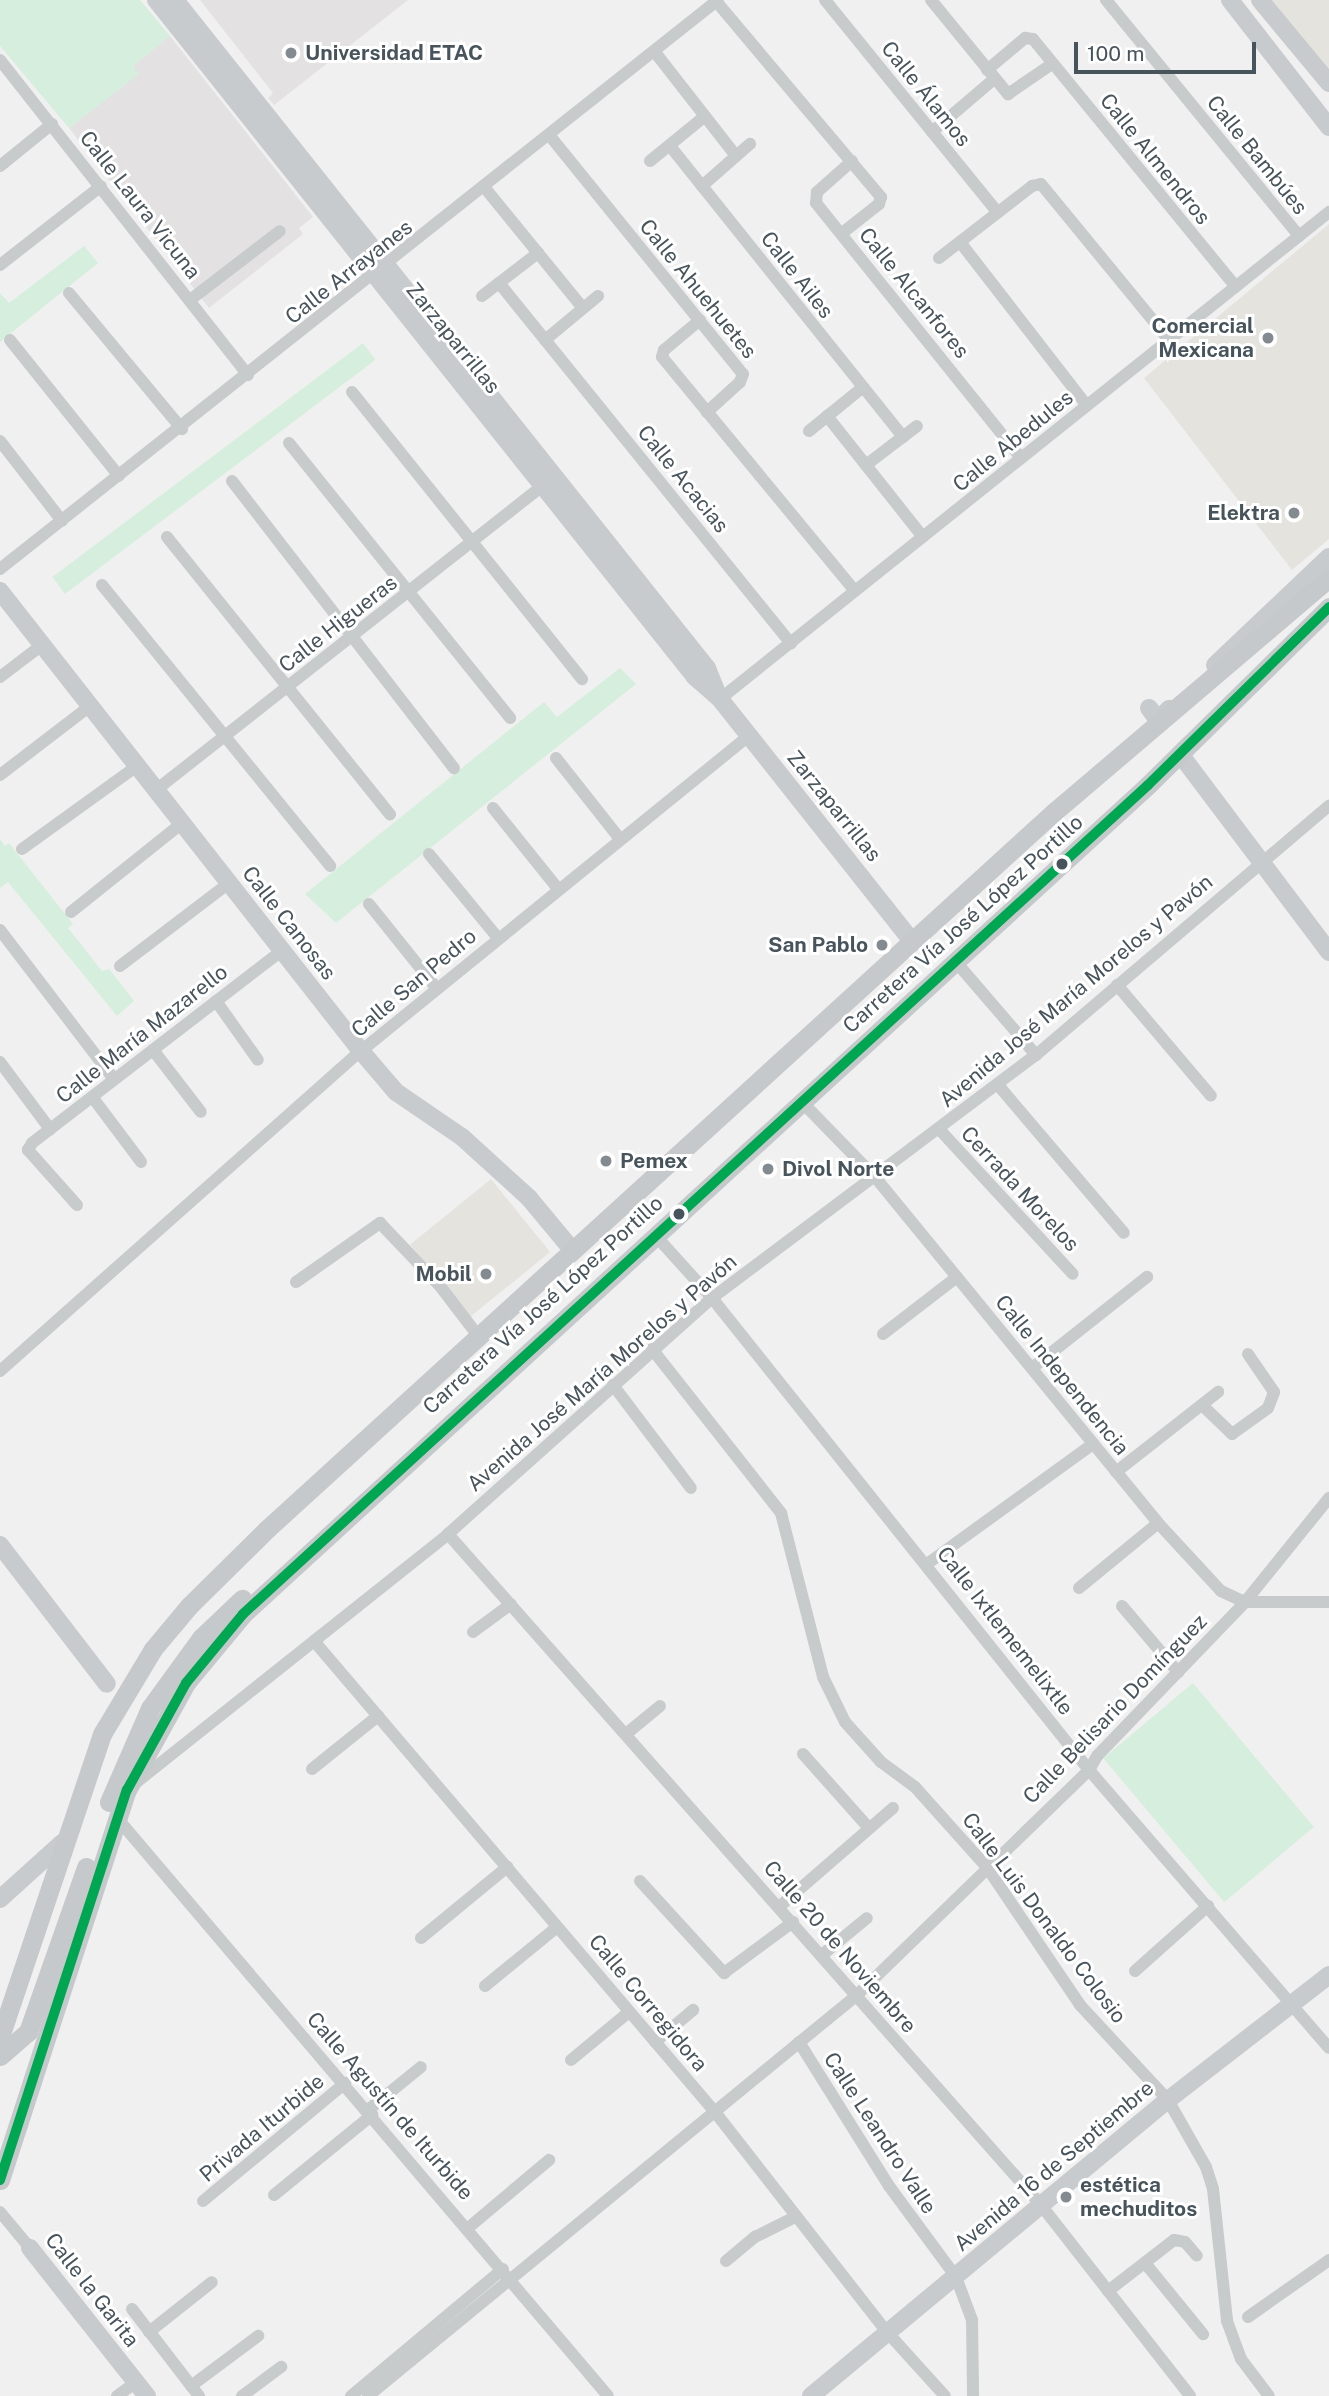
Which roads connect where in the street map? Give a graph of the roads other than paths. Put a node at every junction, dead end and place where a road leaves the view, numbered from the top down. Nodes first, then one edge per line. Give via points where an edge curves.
1 (156, 0) edge
2 (175, 0) edge
3 (716, 0) edge
4 (825, 0) edge
5 (931, 0) edge
6 (1106, 0) edge
7 (1230, 0) edge
8 (1260, 0) edge
9 (654, 51) junction
10 (0, 60) edge
11 (1052, 64) junction
12 (990, 75) junction
13 (1329, 83) edge
14 (705, 116) junction
15 (52, 124) junction
16 (1329, 127) edge
17 (932, 132) junction
18 (550, 136) junction
19 (750, 144) dead end
20 (670, 146) junction
21 (736, 156) junction
22 (650, 161) dead end
23 (852, 161) junction
24 (0, 166) edge
25 (101, 186) junction
26 (702, 186) junction
27 (485, 188) junction
28 (1329, 212) edge
29 (998, 213) junction
30 (280, 231) dead end
31 (842, 234) junction
32 (1299, 236) junction
33 (960, 242) junction
34 (538, 253) junction
35 (939, 258) dead end
36 (0, 265) edge
37 (381, 271) junction
38 (499, 283) junction
39 (1236, 287) junction
40 (69, 293) dead end
41 (482, 296) dead end
42 (598, 296) dead end
43 (190, 300) junction
44 (583, 308) junction
45 (700, 320) junction
46 (10, 340) dead end
47 (545, 340) junction
48 (1170, 340) junction
49 (248, 375) junction
50 (862, 388) junction
51 (352, 392) dead end
52 (1087, 406) junction
53 (707, 412) junction
54 (827, 416) junction
55 (917, 426) dead end
56 (182, 429) junction
57 (809, 430) dead end
58 (903, 437) junction
59 (0, 441) edge
60 (289, 443) dead end
61 (1021, 458) junction
62 (866, 465) junction
63 (119, 476) junction
64 (232, 481) dead end
65 (543, 486) junction
66 (62, 521) junction
67 (167, 537) dead end
68 (923, 537) junction
69 (475, 542) junction
70 (1329, 557) edge
71 (0, 569) edge
72 (1329, 578) edge
73 (103, 586) dead end
74 (0, 591) edge
75 (855, 591) junction
76 (408, 594) junction
77 (1329, 607) edge
78 (1329, 620) edge
79 (353, 637) junction
80 (791, 643) junction
81 (42, 645) junction
82 (0, 677) edge
83 (582, 679) dead end
84 (289, 687) junction
85 (720, 699) junction
86 (90, 706) junction
87 (1153, 714) junction
88 (510, 718) dead end
89 (225, 736) junction
90 (749, 736) junction
91 (1180, 754) junction
92 (556, 758) dead end
93 (137, 766) junction
94 (454, 768) dead end
95 (0, 775) edge
96 (156, 790) junction
97 (1329, 806) edge
98 (493, 808) dead end
99 (390, 814) dead end
100 (182, 823) junction
101 (620, 839) junction
102 (22, 849) dead end
103 (429, 853) dead end
104 (1262, 859) junction
105 (330, 866) dead end
106 (229, 883) junction
107 (559, 890) junction
108 (369, 904) dead end
109 (71, 912) dead end
110 (0, 930) edge
111 (498, 937) junction
112 (912, 941) junction
113 (281, 951) junction
114 (1329, 952) edge
115 (956, 962) junction
116 (120, 966) dead end
117 (1117, 985) junction
118 (437, 989) junction
119 (216, 1000) junction
120 (153, 1050) junction
121 (361, 1051) junction
122 (1035, 1055) junction
123 (258, 1060) dead end
124 (0, 1062) edge
125 (113, 1078) junction
126 (998, 1085) junction
127 (1211, 1096) dead end
128 (93, 1098) junction
129 (801, 1101) junction
130 (201, 1112) dead end
131 (50, 1129) junction
132 (939, 1129) junction
133 (141, 1162) dead end
134 (875, 1177) junction
135 (77, 1205) dead end
136 (1124, 1233) dead end
137 (654, 1235) junction
138 (573, 1251) junction
139 (1073, 1274) dead end
140 (957, 1277) junction
141 (1147, 1277) dead end
142 (296, 1283) dead end
143 (712, 1298) junction
144 (883, 1334) dead end
145 (479, 1337) junction
146 (653, 1349) junction
147 (1248, 1354) dead end
148 (1032, 1368) junction
149 (0, 1371) edge
150 (612, 1385) junction
151 (1218, 1392) dead end
152 (1202, 1405) junction
153 (1093, 1444) junction
154 (1116, 1472) junction
155 (691, 1488) dead end
156 (369, 1495) junction
157 (1329, 1498) edge
158 (1158, 1523) junction
159 (448, 1534) junction
160 (0, 1545) edge
161 (927, 1564) junction
162 (1079, 1588) dead end
163 (1245, 1602) junction
164 (1329, 1602) edge
165 (511, 1604) junction
166 (1122, 1606) dead end
167 (472, 1632) dead end
168 (314, 1641) junction
169 (1178, 1672) junction
170 (116, 1688) junction
171 (660, 1706) dead end
172 (378, 1716) junction
173 (626, 1734) junction
174 (803, 1754) dead end
175 (312, 1769) dead end
176 (1089, 1770) junction
177 (127, 1790) junction
178 (893, 1808) dead end
179 (117, 1818) junction
180 (869, 1828) junction
181 (62, 1843) junction
182 (507, 1867) junction
183 (986, 1867) junction
184 (640, 1881) dead end
185 (0, 1899) edge
186 (1208, 1906) junction
187 (779, 1907) junction
188 (867, 1918) dead end
189 (793, 1922) junction
190 (558, 1927) junction
191 (421, 1938) dead end
192 (822, 1955) junction
193 (1135, 1971) dead end
194 (1329, 1975) edge
195 (485, 1986) dead end
196 (857, 1994) junction
197 (1294, 2003) junction
198 (693, 2010) dead end
199 (629, 2012) junction
200 (0, 2037) edge
201 (655, 2042) junction
202 (799, 2042) junction
203 (1329, 2048) edge
204 (0, 2056) edge
205 (571, 2060) dead end
206 (421, 2067) dead end
207 (345, 2083) junction
208 (1168, 2100) junction
209 (370, 2112) junction
210 (715, 2112) junction
211 (549, 2160) dead end
212 (0, 2180) edge
213 (274, 2195) dead end
214 (203, 2202) dead end
215 (1041, 2205) junction
216 (0, 2213) edge
217 (795, 2217) junction
218 (468, 2228) junction
219 (30, 2248) joint
220 (1197, 2256) dead end
221 (1329, 2260) edge
222 (726, 2261) dead end
223 (1145, 2263) junction
224 (507, 2273) junction
225 (956, 2277) junction
226 (212, 2282) dead end
227 (1108, 2291) junction
228 (132, 2309) dead end
229 (1248, 2317) dead end
230 (149, 2332) junction
231 (887, 2332) junction
232 (1203, 2334) dead end
233 (258, 2336) dead end
234 (281, 2367) dead end
235 (141, 2389) edge
236 (195, 2391) edge
237 (117, 2396) edge
238 (242, 2396) edge
239 (351, 2396) edge
240 (368, 2396) edge
241 (608, 2396) edge
242 (811, 2396) edge
243 (945, 2396) edge
244 (973, 2396) edge
245 (1190, 2396) edge
246 (1269, 2396) edge

1 - 37 street, Zarzaparrillas
2 - 37 street, Zarzaparrillas
3 - 9 street, Calle Arrayanes
3 - 23 street, Calle Alcanfores
4 - 17 street, Calle Álamos
5 - 12 street
6 - 32 street, Calle Bambúes
7 - 16 street
8 - 13 street
9 - 14 street
9 - 18 street, Calle Arrayanes
10 - 15 street, Calle Laura Vicuna
11 - 12 street via 1012,93 1003,92
11 - 12 street, Calle Almendros via 1029,38
11 - 39 street, Calle Almendros
12 - 17 street
14 - 20 street
14 - 21 street
15 - 24 street
15 - 25 street, Calle Laura Vicuna
17 - 29 street, Calle Álamos
18 - 27 street, Calle Arrayanes
18 - 45 street, Calle Ahuehuetes
19 - 21 street
20 - 22 street
20 - 26 street, Calle Ailes
21 - 26 street
23 - 31 street via 814,195
23 - 31 street, Calle Alcanfores via 882,200
25 - 36 street
25 - 43 street, Calle Laura Vicuna
26 - 50 street, Calle Ailes
27 - 34 street
27 - 37 street, Calle Arrayanes
28 - 32 street, Calle Abedules
29 - 33 street
29 - 48 street via 1032,186 1041,184 1049,189
30 - 43 street
31 - 61 street, Calle Alcanfores
32 - 39 street, Calle Abedules
33 - 35 street
33 - 52 street
34 - 38 street
34 - 44 street
37 - 49 street, Calle Arrayanes
37 - 65 street, Zarzaparrillas
37 - 85 street, Zarzaparrillas via 706,668
38 - 41 street
38 - 47 street, Calle Acacias
39 - 48 street, Calle Abedules
40 - 56 street
42 - 44 street
43 - 49 street, Calle Laura Vicuna
44 - 47 street
45 - 53 street, Calle Ahuehuetes via 743,378
45 - 53 street via 664,350 662,357
46 - 63 street
47 - 80 street, Calle Acacias
48 - 52 street, Calle Abedules
49 - 56 street, Calle Arrayanes
50 - 54 street
50 - 58 street, Calle Ailes
51 - 69 street
52 - 61 street, Calle Abedules
53 - 75 street
54 - 57 street
54 - 62 street
55 - 58 street
56 - 63 street, Calle Arrayanes
58 - 62 street
59 - 66 street
60 - 76 street
61 - 68 street, Calle Abedules
62 - 68 street
63 - 66 street, Calle Arrayanes
64 - 79 street
65 - 69 street, Calle Higueras
65 - 85 street, Zarzaparrillas via 695,677
66 - 71 street, Calle Arrayanes
67 - 84 street
68 - 75 street, Calle Abedules
69 - 76 street, Calle Higueras
69 - 83 street
70 - 87 street
72 - 87 main road, Carretera Vía José López Portillo via 1234,664
73 - 89 street
74 - 81 street, Calle Canosas
75 - 80 street, Calle Abedules
76 - 79 street, Calle Higueras
76 - 88 street
77 - 91 main road, Carretera Vía José López Portillo
78 - 91 street
79 - 84 street, Calle Higueras
79 - 94 street
80 - 85 street, Calle Abedules
81 - 82 street
81 - 86 street, Calle Canosas
84 - 89 street, Calle Higueras
84 - 99 street
85 - 90 street, Zarzaparrillas
86 - 93 street, Calle Canosas
86 - 95 street
87 - 112 main road, Carretera Vía José López Portillo
89 - 96 street, Calle Higueras
89 - 105 street
90 - 101 street, Calle San Pedro
90 - 112 street, Zarzaparrillas
91 - 104 street
91 - 115 main road, Carretera Vía José López Portillo
92 - 101 street
93 - 96 street, Calle Canosas
93 - 102 street
96 - 100 street, Calle Canosas
97 - 104 street
98 - 107 street
100 - 106 street, Calle Canosas
100 - 109 street
101 - 107 street, Calle San Pedro
103 - 111 street
104 - 114 street
104 - 117 street, Avenida José María Morelos y Pavón
106 - 113 street, Calle Canosas
106 - 116 street
107 - 111 street, Calle San Pedro
108 - 118 street
110 - 125 street
111 - 118 street, Calle San Pedro
112 - 138 main road, Carretera Vía José López Portillo
113 - 119 street, Calle María Mazarello
113 - 121 street, Calle Canosas
115 - 122 street
115 - 129 main road, Carretera Vía José López Portillo
117 - 122 street, Avenida José María Morelos y Pavón
117 - 127 street
118 - 121 street, Calle San Pedro
119 - 120 street, Calle María Mazarello
119 - 123 street
120 - 125 street, Calle María Mazarello
120 - 130 street
121 - 138 street, Calle Canosas via 396,1092 462,1137 529,1198
121 - 149 street, Calle San Pedro
122 - 126 street, Avenida José María Morelos y Pavón
124 - 131 street
125 - 128 street, Calle María Mazarello
126 - 132 street, Avenida José María Morelos y Pavón
126 - 136 street
128 - 131 street, Calle María Mazarello
128 - 133 street
129 - 134 street, Calle Independencia
129 - 137 main road, Carretera Vía José López Portillo
131 - 135 street, Calle María Mazarello via 28,1150
132 - 134 street, Avenida José María Morelos y Pavón
132 - 139 street, Cerrada Morelos
134 - 140 street, Calle Independencia
134 - 143 street, Avenida José María Morelos y Pavón
137 - 143 street, Calle Ixtlememelixtle
137 - 156 main road, Carretera Vía José López Portillo
138 - 145 main road, Carretera Vía José López Portillo
140 - 144 street
140 - 148 street, Calle Independencia
141 - 148 street
142 - 145 street via 380,1223 440,1286
143 - 146 street, Avenida José María Morelos y Pavón
143 - 161 street, Calle Ixtlememelixtle
145 - 170 main road, Carretera Vía José López Portillo via 267,1529 189,1606
146 - 150 street, Avenida José María Morelos y Pavón
146 - 183 street, Calle Luis Donaldo Colosio via 781,1513 823,1677 845,1721 881,1762 915,1787
147 - 152 street via 1274,1392 1268,1408 1232,1434
148 - 153 street, Calle Independencia
150 - 155 street
150 - 159 street, Avenida José María Morelos y Pavón
151 - 152 street
152 - 154 street
153 - 154 street, Calle Independencia
153 - 161 street
154 - 158 street, Calle Independencia
156 - 177 main road, Carretera Vía José López Portillo via 243,1614 186,1683
156 - 204 main road via 261,1581 201,1638 135,1736 32,2022 17,2044
157 - 163 street, Calle Belisario Domínguez
158 - 162 street
158 - 163 street, Calle Independencia via 1221,1591
159 - 165 street, Calle 20 de Noviembre
159 - 168 street, Avenida José María Morelos y Pavón
160 - 170 street
161 - 176 street, Calle Ixtlememelixtle
163 - 164 street
163 - 169 street, Calle Belisario Domínguez
165 - 167 street
165 - 173 street, Calle 20 de Noviembre
166 - 169 street
168 - 172 street, Calle Corregidora
168 - 177 street, Avenida José María Morelos y Pavón
169 - 176 street, Calle Belisario Domínguez
170 - 181 main road, Carretera Vía José López Portillo
171 - 173 street
172 - 175 street
172 - 182 street, Calle Corregidora
173 - 187 street, Calle 20 de Noviembre
174 - 180 street
176 - 183 street, Calle Belisario Domínguez
176 - 186 street, Calle Ixtlememelixtle
177 - 179 main road, Carretera Vía José López Portillo
178 - 180 street
179 - 207 street, Calle Agustín de Iturbide
179 - 212 main road, Carretera Vía José López Portillo
180 - 187 street
181 - 185 street
181 - 200 main road, Carretera Vía José López Portillo
182 - 190 street, Calle Corregidora
182 - 191 street
183 - 196 street, Calle Belisario Domínguez
183 - 208 street, Calle Luis Donaldo Colosio via 1080,2005
184 - 189 street via 723,1973
186 - 193 street
186 - 197 street, Calle Ixtlememelixtle
187 - 189 street, Calle 20 de Noviembre
188 - 192 street
189 - 192 street, Calle 20 de Noviembre
190 - 195 street
190 - 199 street, Calle Corregidora
192 - 196 street, Calle 20 de Noviembre
194 - 197 street, Avenida 16 de Septiembre
196 - 202 street, Calle Belisario Domínguez
196 - 215 street, Calle 20 de Noviembre
197 - 203 street, Calle Ixtlememelixtle
197 - 208 street, Avenida 16 de Septiembre
198 - 201 street
199 - 201 street, Calle Corregidora
199 - 205 street
201 - 210 street, Calle Corregidora
202 - 210 street, Calle Belisario Domínguez
202 - 225 street, Calle Leandro Valle via 889,2186
206 - 209 street
207 - 209 street, Calle Agustín de Iturbide
207 - 214 street, Privada Iturbide
208 - 215 street, Avenida 16 de Septiembre
208 - 246 street, Calle Luis Donaldo Colosio via 1206,2167 1213,2189 1227,2321 1241,2359
209 - 213 street
209 - 218 street, Calle Agustín de Iturbide
210 - 217 street, Calle Corregidora
210 - 224 street
211 - 218 street
215 - 225 street, Avenida 16 de Septiembre
215 - 227 street, Calle 20 de Noviembre
216 - 219 street, Calle la Garita
217 - 222 street via 755,2237
217 - 231 street, Calle Corregidora
218 - 224 street, Calle Agustín de Iturbide
219 - 235 street, Calle la Garita
220 - 223 street via 1181,2239
221 - 229 street
223 - 227 street
223 - 232 street
224 - 239 street
224 - 240 street
224 - 241 street, Calle Agustín de Iturbide
225 - 231 street, Avenida 16 de Septiembre
225 - 244 street via 972,2320
226 - 230 street
227 - 245 street, Calle 20 de Noviembre
228 - 230 street
230 - 236 street
231 - 242 street, Avenida 16 de Septiembre
231 - 243 street, Calle Corregidora
233 - 236 street
234 - 238 street
235 - 237 street

